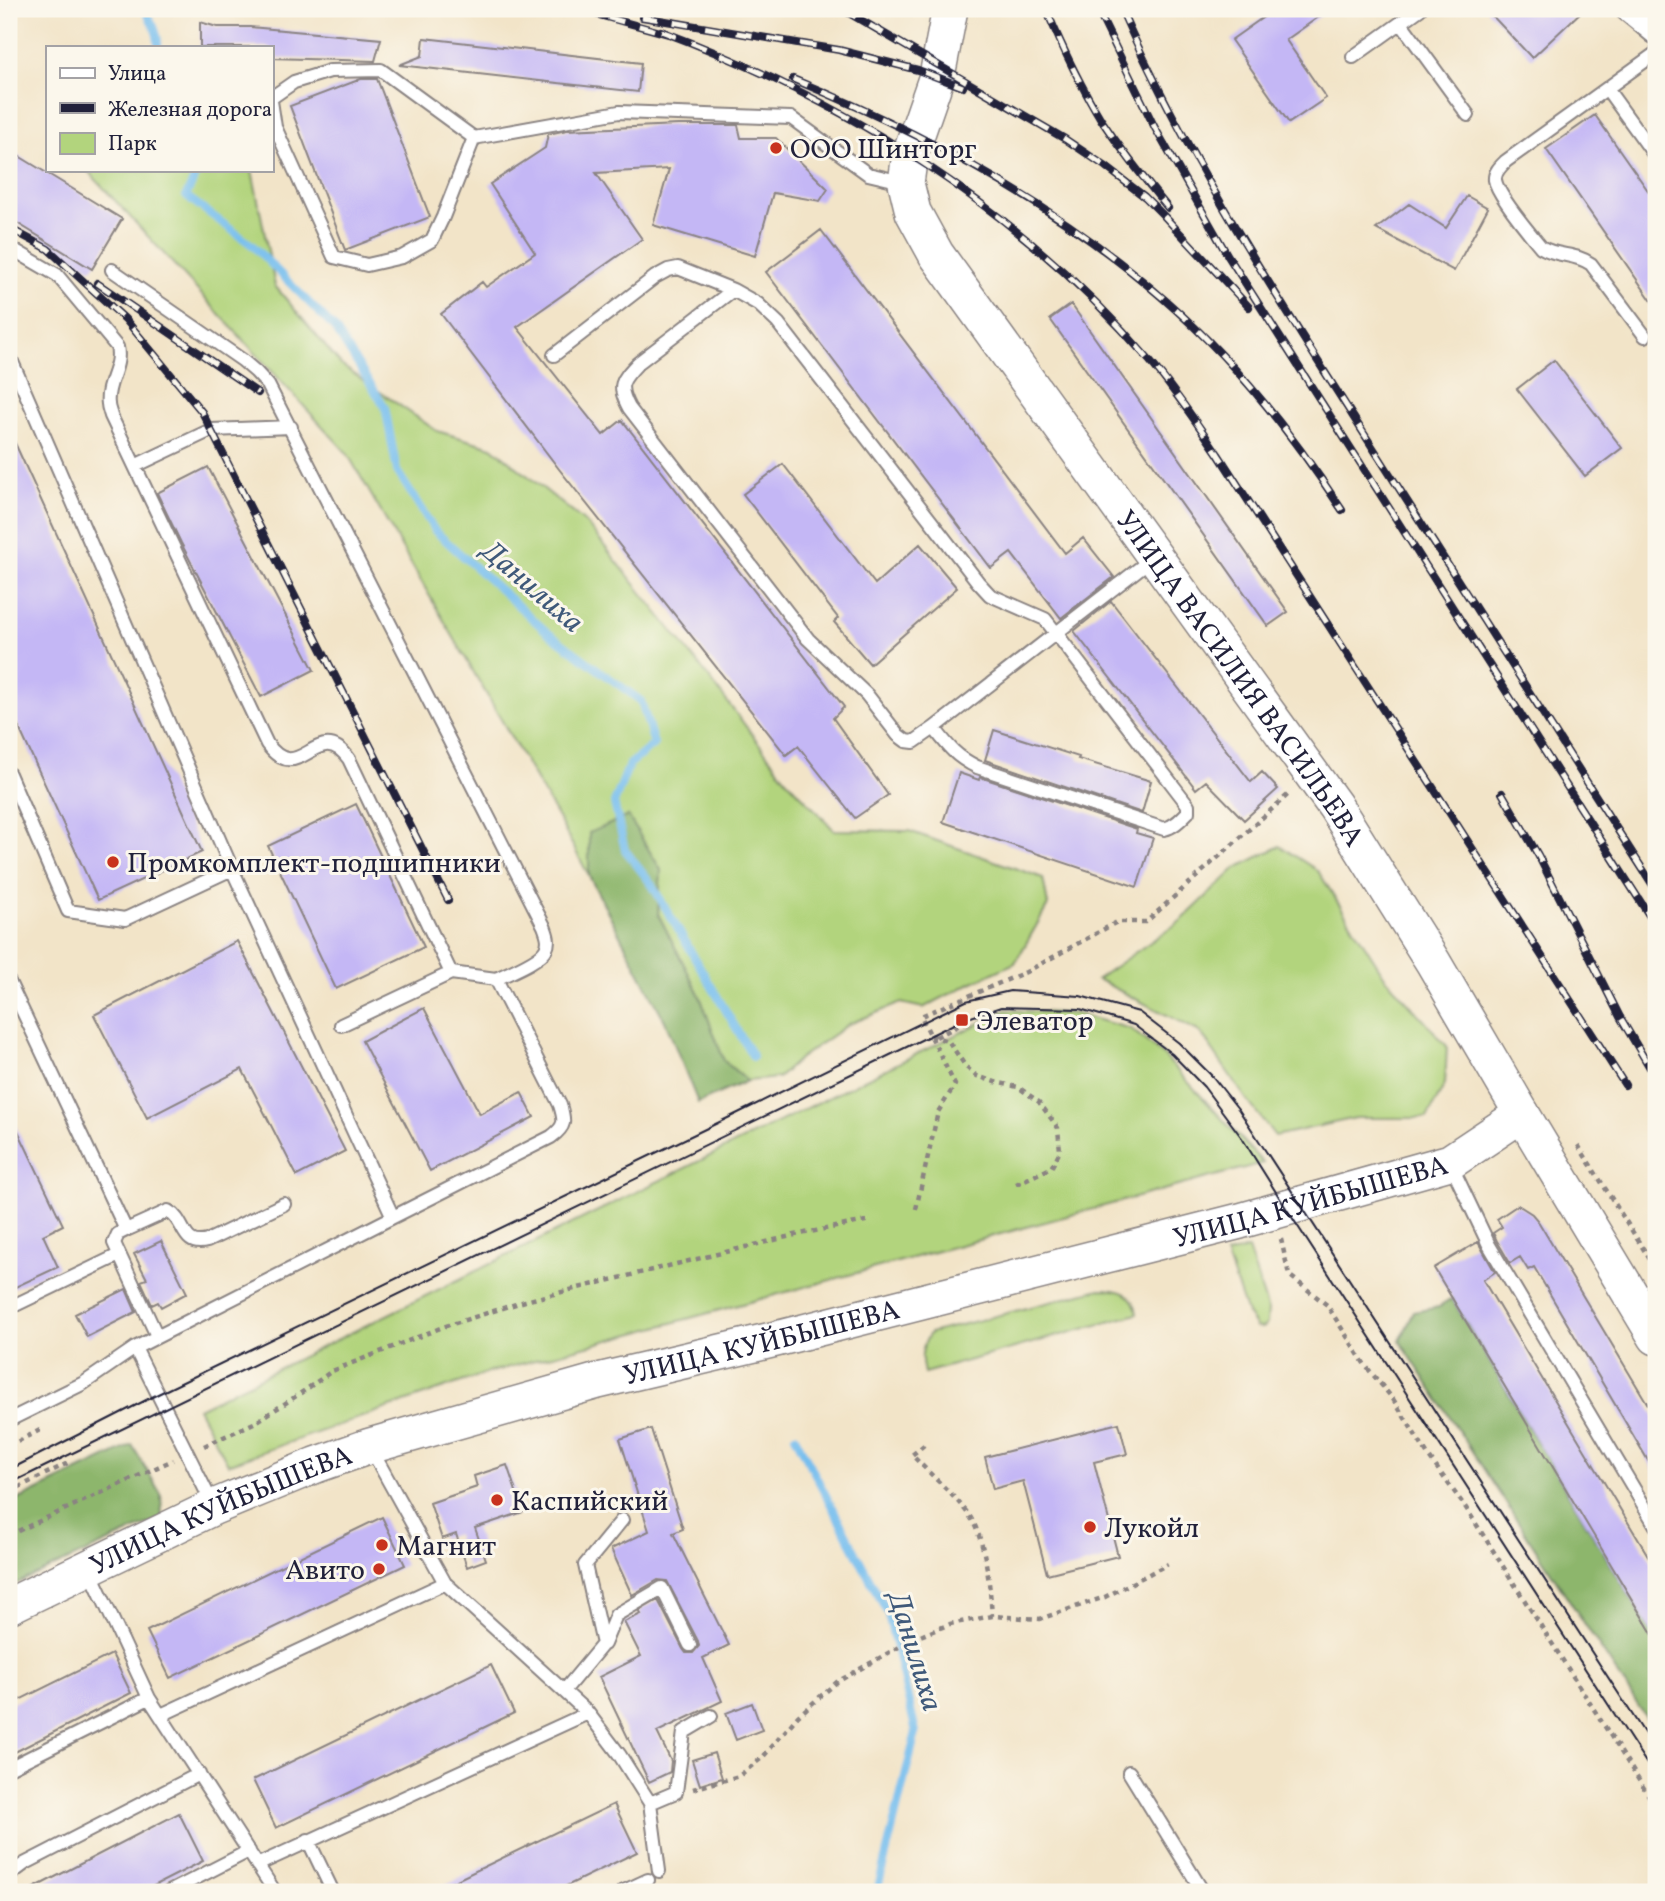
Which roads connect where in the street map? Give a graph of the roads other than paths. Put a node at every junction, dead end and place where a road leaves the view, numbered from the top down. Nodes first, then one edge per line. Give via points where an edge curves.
1 (950, 9) edge
2 (1420, 9) edge
3 (1628, 9) edge
4 (1401, 23) junction
5 (1656, 32) edge
6 (1656, 53) edge
7 (1353, 57) dead end
8 (1607, 89) junction
9 (273, 98) edge
10 (273, 114) edge
11 (1468, 115) dead end
12 (474, 138) junction
13 (1656, 157) edge
14 (906, 183) junction
15 (9, 247) edge
16 (113, 270) dead end
17 (733, 290) junction
18 (1645, 336) dead end
19 (9, 355) edge
20 (554, 355) dead end
21 (291, 427) junction
22 (135, 466) junction
23 (1155, 557) junction
24 (1056, 634) junction
25 (934, 728) junction
26 (9, 774) edge
27 (232, 869) junction
28 (451, 973) junction
29 (496, 979) junction
30 (9, 982) edge
31 (341, 1026) dead end
32 (1522, 1114) junction
33 (1450, 1161) junction
34 (284, 1204) dead end
35 (393, 1217) junction
36 (126, 1230) junction
37 (119, 1255) junction
38 (9, 1308) edge
39 (158, 1336) junction
40 (1656, 1337) edge
41 (135, 1348) junction
42 (9, 1420) edge
43 (370, 1446) junction
44 (214, 1507) junction
45 (622, 1520) dead end
46 (1656, 1526) edge
47 (88, 1567) junction
48 (445, 1583) junction
49 (9, 1606) edge
50 (603, 1644) junction
51 (690, 1645) dead end
52 (564, 1691) junction
53 (149, 1698) junction
54 (589, 1713) junction
55 (161, 1715) junction
56 (711, 1716) dead end
57 (9, 1768) edge
58 (1129, 1772) dead end
59 (199, 1774) junction
60 (650, 1802) junction
61 (307, 1840) junction
62 (249, 1851) junction
63 (257, 1864) junction
64 (659, 1871) dead end
65 (9, 1878) edge
66 (648, 1880) dead end
67 (169, 1892) edge
68 (275, 1892) edge
69 (333, 1892) edge
70 (622, 1892) edge
71 (1203, 1892) edge

1 - 14 main road, УЛИЦА ВАСИЛИЯ ВАСИЛЬЕВА via 937,76 910,154
2 - 4 lane
3 - 5 street
4 - 7 lane
4 - 11 lane
6 - 8 lane
8 - 13 lane
8 - 18 lane via 1506,161 1495,180 1541,247 1591,264
9 - 12 lane via 294,82 330,71 381,70
10 - 12 lane via 334,257 367,265 402,257 432,240
12 - 14 lane via 619,112 791,118 868,174
14 - 23 main road, УЛИЦА ВАСИЛИЯ ВАСИЛЬЕВА via 913,212 936,254
15 - 22 lane via 57,275 117,346 120,355 107,403
16 - 21 lane via 256,372
17 - 20 lane via 678,268 668,270
17 - 24 lane via 778,323 990,596 1045,619
17 - 25 lane via 638,363 624,377 622,393 808,639 867,695 906,741 914,742
19 - 27 lane
21 - 22 lane via 211,430
21 - 29 lane via 549,939 546,951
22 - 28 lane via 267,744 286,760 331,744 341,748
23 - 24 lane
23 - 32 main road, УЛИЦА ВАСИЛИЯ ВАСИЛЬЕВА via 1335,806
24 - 25 lane
24 - 25 lane via 1188,805 1188,812 1174,825 1158,828 977,767 961,759
26 - 27 lane via 68,911 125,919
27 - 35 lane
28 - 29 lane
28 - 31 lane
29 - 35 lane via 559,1105 564,1119 560,1130
30 - 36 lane
32 - 33 main road, УЛИЦА КУЙБЫШЕВА
32 - 40 main road, УЛИЦА ВАСИЛИЯ ВАСИЛЬЕВА
33 - 43 main road, УЛИЦА КУЙБЫШЕВА via 1275,1211 598,1381
33 - 46 lane via 1489,1245
34 - 36 lane via 198,1243 191,1241 168,1211
35 - 39 lane
36 - 37 lane via 114,1243
37 - 38 lane
37 - 39 lane
39 - 41 lane
41 - 42 lane via 84,1383
41 - 44 lane
43 - 44 main road, УЛИЦА КУЙБЫШЕВА
43 - 48 lane
44 - 47 main road, УЛИЦА КУЙБЫШЕВА
45 - 50 lane via 585,1565
47 - 49 main road, УЛИЦА КУЙБЫШЕВА
47 - 53 lane
48 - 52 lane
48 - 55 lane
50 - 51 lane via 616,1615 662,1588
50 - 52 lane
52 - 54 lane
53 - 55 lane
53 - 57 lane
54 - 60 lane
54 - 61 lane
55 - 59 lane
56 - 60 lane via 684,1732 676,1792
58 - 71 lane
59 - 62 lane
59 - 65 lane via 24,1864
60 - 64 lane
61 - 63 lane
61 - 69 lane
62 - 63 lane
62 - 67 lane
63 - 68 lane
66 - 70 lane

